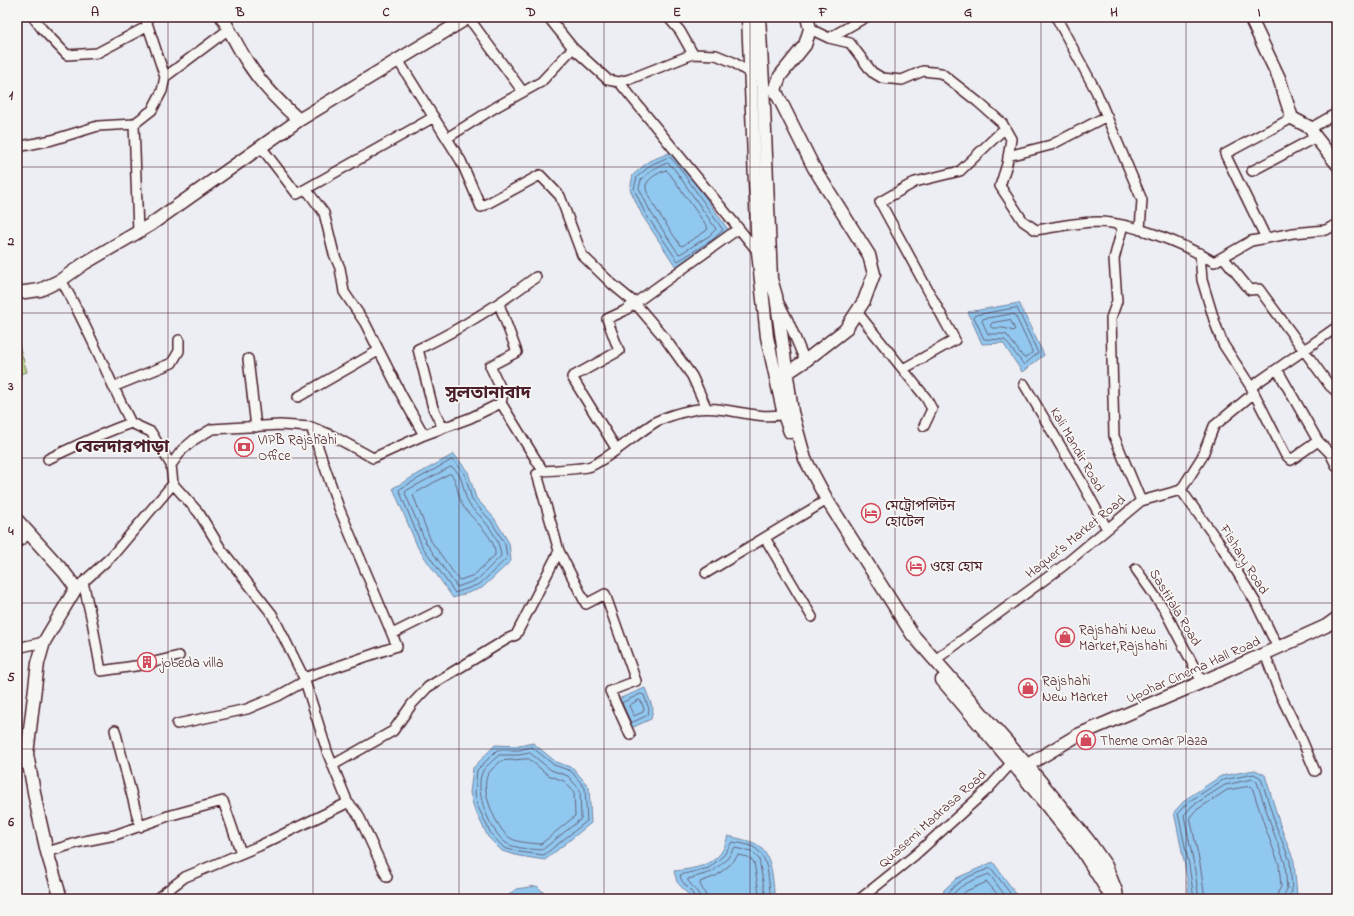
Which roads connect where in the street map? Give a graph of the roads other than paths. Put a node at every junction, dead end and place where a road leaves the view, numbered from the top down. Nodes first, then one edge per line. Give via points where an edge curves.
1 (33, 17) edge
2 (222, 17) edge
3 (468, 17) edge
4 (548, 17) edge
5 (668, 17) edge
6 (748, 17) edge
7 (759, 17) edge
8 (866, 17) edge
9 (1056, 17) edge
10 (1250, 17) edge
11 (147, 21) edge
12 (809, 23) edge
13 (229, 29) junction
14 (829, 38) junction
15 (573, 48) junction
16 (693, 54) junction
17 (398, 60) junction
18 (751, 74) junction
19 (165, 77) junction
20 (619, 82) junction
21 (763, 82) junction
22 (775, 90) junction
23 (523, 92) junction
24 (1337, 113) edge
25 (1107, 116) junction
26 (434, 117) junction
27 (1292, 118) junction
28 (299, 120) junction
29 (134, 124) junction
30 (1005, 128) junction
31 (1314, 133) junction
32 (447, 138) junction
33 (261, 147) junction
34 (17, 148) edge
35 (1008, 156) junction
36 (1337, 164) edge
37 (1252, 171) dead end
38 (306, 189) junction
39 (1337, 224) edge
40 (1123, 225) junction
41 (738, 228) junction
42 (1140, 230) junction
43 (138, 232) junction
44 (1266, 238) junction
45 (758, 252) junction
46 (1200, 254) junction
47 (770, 255) junction
48 (1223, 257) junction
49 (536, 277) dead end
50 (61, 280) junction
51 (17, 293) edge
52 (776, 296) junction
53 (635, 303) junction
54 (499, 304) junction
55 (857, 312) junction
56 (1337, 327) edge
57 (179, 340) dead end
58 (1303, 350) junction
59 (378, 351) junction
60 (248, 359) dead end
61 (805, 361) junction
62 (903, 369) junction
63 (1277, 369) junction
64 (781, 374) junction
65 (1024, 384) dead end
66 (113, 387) junction
67 (1252, 390) junction
68 (1337, 392) edge
69 (298, 397) dead end
70 (501, 403) junction
71 (706, 407) junction
72 (788, 413) junction
73 (131, 424) junction
74 (924, 426) dead end
75 (256, 427) junction
76 (311, 427) junction
77 (443, 428) junction
78 (424, 435) junction
79 (1318, 441) junction
80 (617, 450) junction
81 (48, 460) dead end
82 (171, 465) junction
83 (1337, 466) edge
84 (543, 471) junction
85 (173, 484) junction
86 (1181, 490) junction
87 (1140, 501) junction
88 (825, 502) junction
89 (17, 520) edge
90 (1107, 528) junction
91 (29, 534) junction
92 (764, 538) junction
93 (17, 543) edge
94 (559, 551) junction
95 (1136, 569) dead end
96 (706, 573) dead end
97 (80, 585) junction
98 (438, 611) dead end
99 (812, 617) dead end
100 (1337, 618) edge
101 (392, 634) junction
102 (44, 642) junction
103 (17, 648) edge
104 (1278, 648) junction
105 (1265, 654) junction
106 (179, 656) dead end
107 (935, 660) junction
108 (304, 680) junction
109 (1202, 682) junction
110 (177, 724) dead end
111 (115, 730) dead end
112 (630, 735) dead end
113 (1019, 763) junction
114 (23, 764) edge
115 (333, 765) junction
116 (1315, 771) dead end
117 (346, 802) junction
118 (140, 827) junction
119 (47, 852) junction
120 (241, 853) junction
121 (387, 877) dead end
122 (161, 898) edge
123 (61, 899) edge
124 (860, 899) edge
125 (1108, 899) edge
126 (1117, 899) edge

1 - 11 street via 67,55 97,53
2 - 13 main road
3 - 17 main road
3 - 23 street
4 - 15 street
5 - 16 street via 680,31
6 - 18 main road
7 - 21 main road
8 - 14 street
9 - 25 street
10 - 27 main road via 1279,78
11 - 19 street
12 - 14 street
12 - 22 main road via 805,45 780,76
13 - 19 street
13 - 28 main road via 257,76 276,99
14 - 30 street via 850,43 872,72 882,78 902,80 923,70 941,73 990,112
15 - 20 street via 608,80
15 - 23 street via 541,82
16 - 18 street via 716,55
16 - 20 street
17 - 26 street
17 - 28 main road
18 - 21 street
18 - 45 main road
19 - 29 street via 162,91 152,110
20 - 41 street
21 - 22 street
21 - 47 main road
22 - 55 main road via 814,168 869,255 874,274
23 - 32 street
24 - 31 street
25 - 35 street via 1051,145
25 - 42 street via 1142,200
26 - 32 street
26 - 38 street
27 - 31 main road
27 - 44 street via 1225,154
28 - 33 main road
29 - 34 street via 98,126
29 - 43 street
30 - 35 street via 1011,139
30 - 62 street via 960,171 915,182 880,202 955,340
31 - 36 main road
31 - 37 street
32 - 53 street via 461,161 481,207 540,175 560,196 582,255
33 - 38 street via 297,194
33 - 43 main road
35 - 40 street via 1000,186 1023,221 1036,230 1098,222
38 - 59 street via 324,213 340,268 344,292 365,323
39 - 44 street via 1326,230
40 - 42 street
40 - 87 street, Haquer's Market Road via 1114,259 1117,301 1111,318 1114,436
41 - 45 street
41 - 53 street
42 - 46 street
43 - 50 main road
44 - 48 street via 1251,241
45 - 47 street
45 - 64 main road via 767,337
46 - 48 street via 1214,262
46 - 67 street via 1202,280 1223,344
47 - 52 main road via 771,279
48 - 58 street via 1250,290 1259,289
49 - 54 street
50 - 51 main road via 40,290
50 - 66 street via 78,309
52 - 61 street
52 - 64 main road
53 - 71 street via 692,376
53 - 80 street via 607,318 619,352 572,377
54 - 70 street via 517,352 490,366 503,393
54 - 77 street via 418,349 433,408
55 - 61 main road via 845,330
55 - 62 street
56 - 58 street
57 - 66 street via 179,351 172,363
58 - 63 street
58 - 68 street
59 - 69 street
59 - 78 street
60 - 75 street
61 - 64 main road
62 - 74 street via 932,409
63 - 67 street
63 - 79 street
64 - 72 main road
65 - 90 street, Kali Mandir Road
66 - 73 street
67 - 79 street via 1285,454 1291,460
67 - 86 street via 1214,426 1202,457
70 - 77 street
70 - 84 street
71 - 72 street via 761,416
71 - 80 street via 658,421
72 - 88 main road
73 - 81 street via 112,429
73 - 82 street via 151,432
75 - 76 street
75 - 82 street via 212,429 182,450
76 - 78 street via 373,458
76 - 101 street via 339,508
77 - 78 street
79 - 83 street via 1330,453
80 - 84 street via 590,466
82 - 85 street
84 - 94 street via 537,474
85 - 97 street via 112,556
85 - 108 street via 199,513 221,549 272,614
86 - 87 street
86 - 104 street, Fishary Road via 1224,550 1256,603
87 - 90 street, Haquer's Market Road
88 - 92 street
88 - 107 main road via 912,634
88 - 113 main road via 909,639
89 - 91 main road
90 - 107 street, Haquer's Market Road via 1063,566
91 - 93 street
91 - 97 main road via 64,572
92 - 96 street
92 - 99 street
94 - 112 street via 586,604 605,594 636,682 610,691
94 - 115 street via 516,635 428,687 393,731
95 - 109 street, Sastitala Road via 1164,609
97 - 102 main road
97 - 106 street via 92,621 101,671
98 - 101 street
100 - 104 main road, Upohar Cinema Hall Road via 1326,626
101 - 108 street via 397,646
102 - 103 street
102 - 114 main road via 38,663 28,754
104 - 105 main road, Upohar Cinema Hall Road
105 - 109 main road, Upohar Cinema Hall Road
105 - 116 street via 1279,692
107 - 113 main road
108 - 110 street via 278,696 247,709
108 - 115 street
109 - 113 main road, Upohar Cinema Hall Road
111 - 118 street
113 - 124 street, Quasemi Madrasa Road via 915,855
113 - 125 main road via 1080,847 1108,893
113 - 126 main road via 1088,840 1106,866
114 - 119 main road
115 - 117 street
117 - 120 street via 343,806
117 - 121 street via 358,814
118 - 119 street
118 - 120 street via 168,816 223,801
119 - 123 main road
120 - 122 street via 185,876

